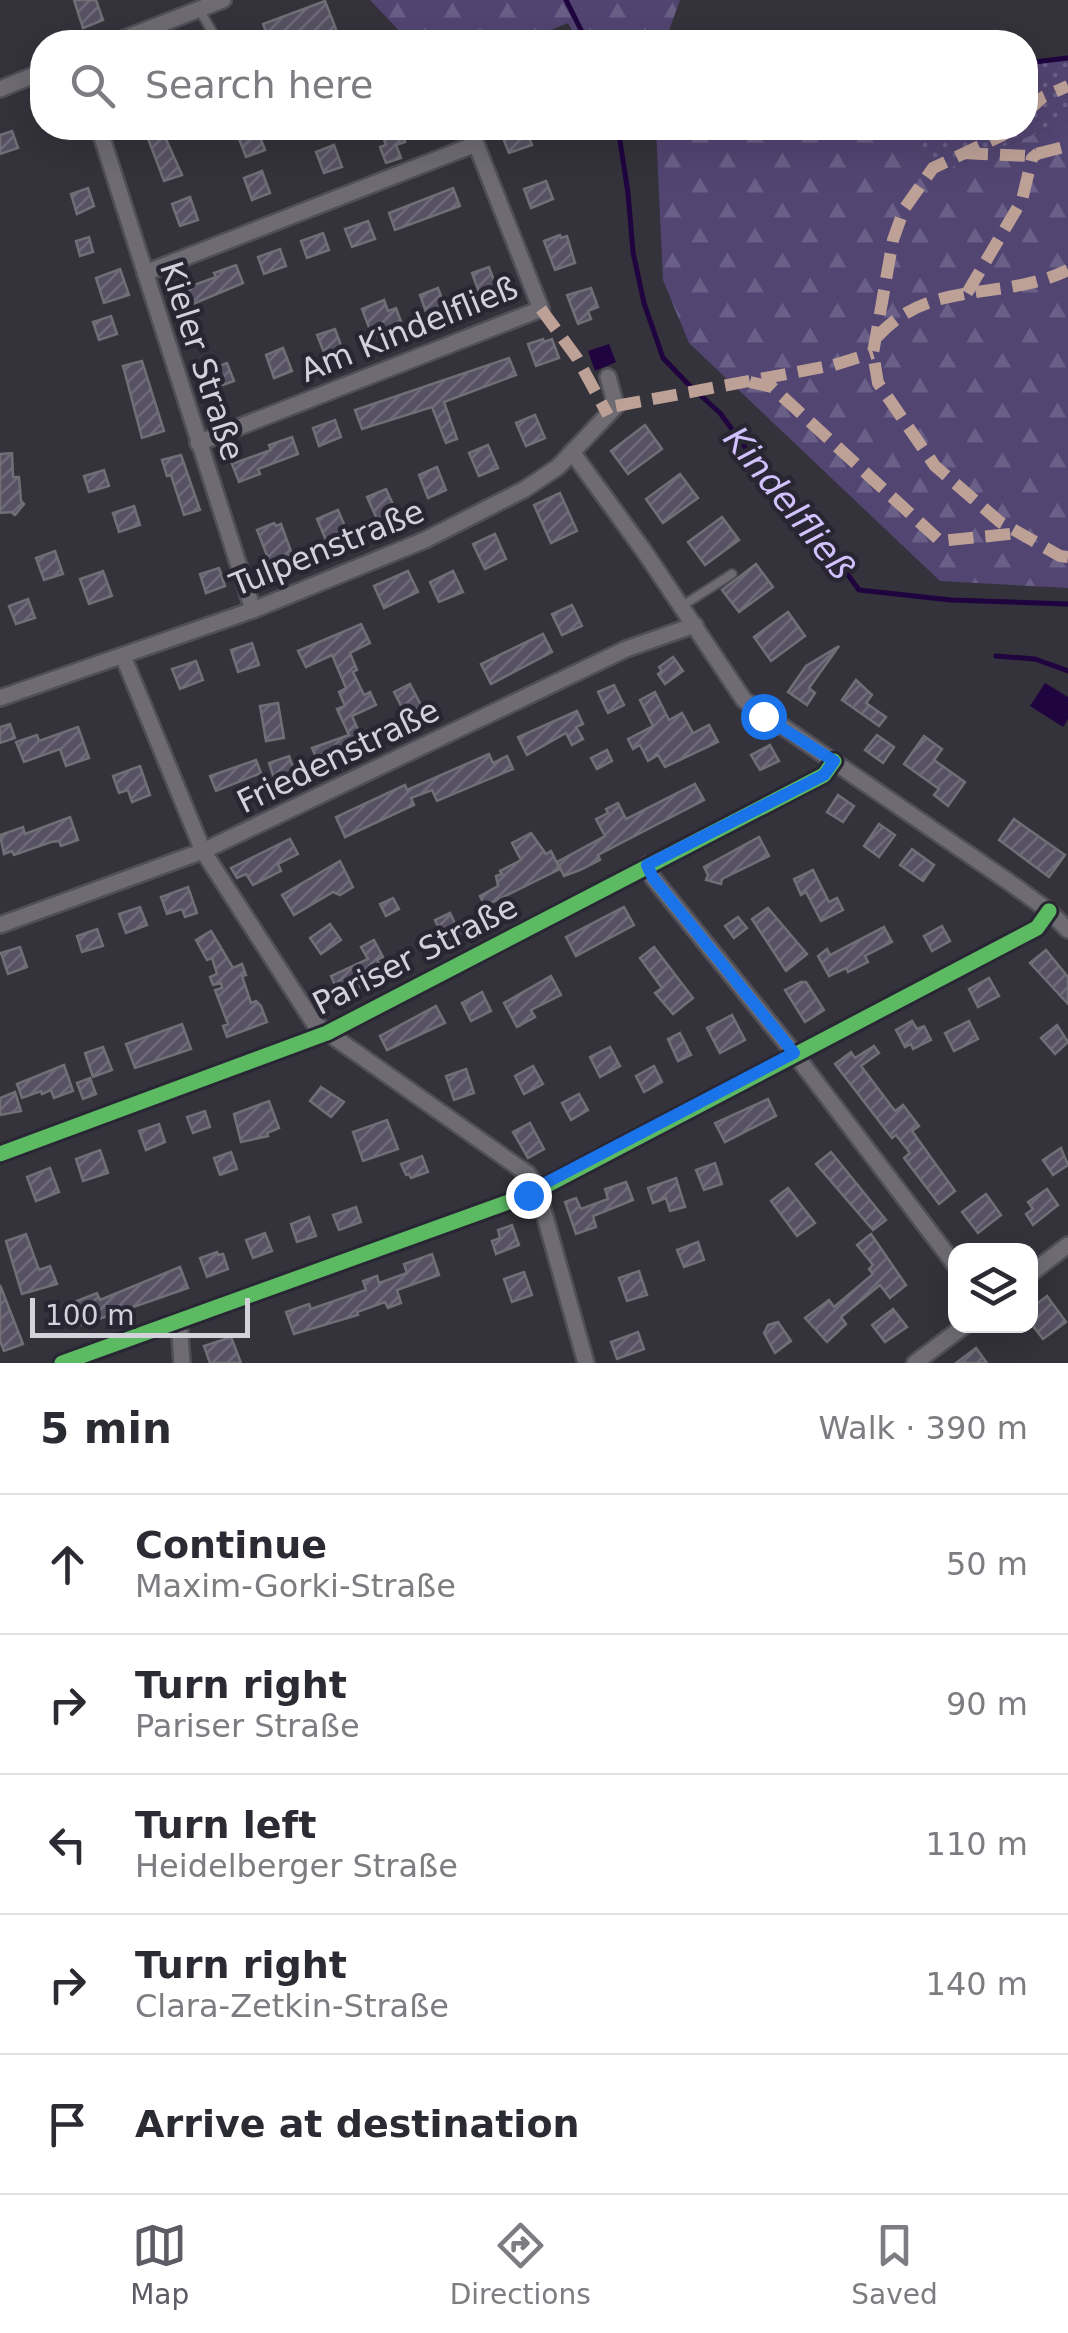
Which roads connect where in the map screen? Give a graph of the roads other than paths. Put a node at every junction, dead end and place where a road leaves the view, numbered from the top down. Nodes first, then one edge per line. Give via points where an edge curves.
1 (223, 0) edge
2 (199, 10) junction
3 (146, 30) edge
4 (211, 30) edge
5 (30, 77) edge
6 (0, 89) edge
7 (103, 140) edge
8 (145, 273) junction
9 (608, 377) dead end
10 (198, 442) junction
11 (572, 452) junction
12 (732, 574) dead end
13 (682, 606) junction
14 (253, 610) junction
15 (695, 625) junction
16 (124, 656) junction
17 (0, 698) edge
18 (834, 761) junction
19 (203, 851) junction
20 (647, 865) junction
21 (1049, 911) junction
22 (0, 926) edge
23 (1068, 930) edge
24 (327, 1033) junction
25 (794, 1053) junction
26 (0, 1154) edge
27 (536, 1188) junction
28 (1068, 1246) edge
29 (948, 1255) edge
30 (1038, 1268) edge
31 (179, 1320) junction
32 (955, 1333) edge
33 (62, 1363) edge
34 (182, 1363) edge
35 (586, 1363) edge
36 (915, 1363) edge

1 - 2 street
2 - 3 street
2 - 4 lane
5 - 6 street
7 - 8 street, Kieler Straße
8 - 10 street, Kieler Straße
8 - 10 street, Am Kindelfließ via 476,144 541,310
9 - 11 street, Tulpenstraße via 616,406
10 - 14 street, Kieler Straße
11 - 13 street
11 - 14 street, Tulpenstraße via 525,489 425,540
12 - 13 lane
13 - 15 street
14 - 16 street, Tulpenstraße
15 - 18 street via 744,700
15 - 19 street, Friedenstraße via 626,649
16 - 17 street, Tulpenstraße
16 - 19 street
18 - 20 street, Pariser Straße via 824,775
18 - 21 street
19 - 22 street, Friedenstraße
19 - 24 street via 314,1023
20 - 24 street, Pariser Straße
20 - 25 street
21 - 23 street
21 - 25 street via 1037,928
24 - 26 street, Pariser Straße
24 - 27 street via 528,1174
25 - 27 street
25 - 29 street
27 - 31 street
27 - 35 street
28 - 30 street
31 - 33 street
31 - 34 street
32 - 36 street

